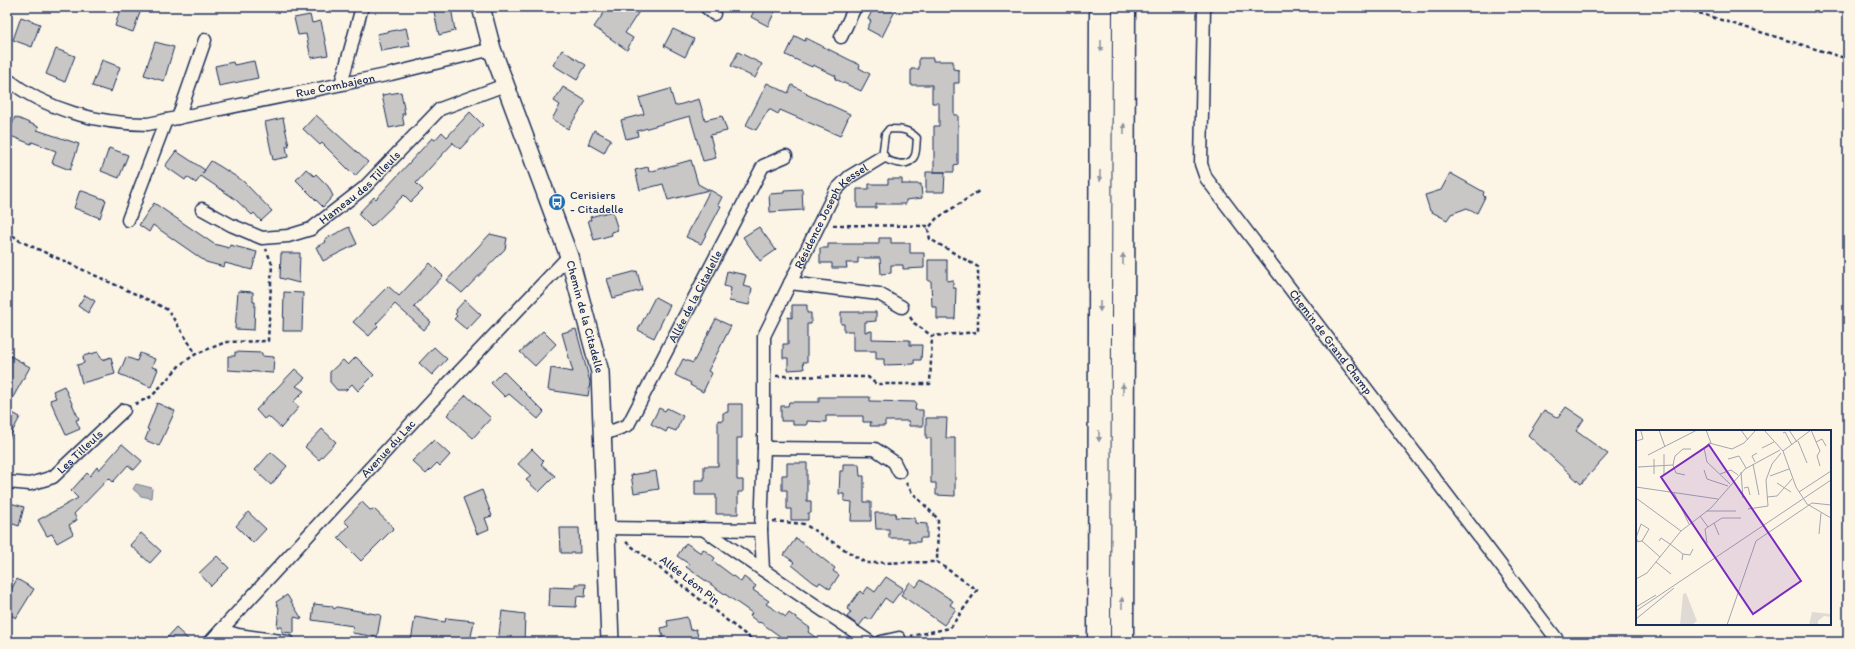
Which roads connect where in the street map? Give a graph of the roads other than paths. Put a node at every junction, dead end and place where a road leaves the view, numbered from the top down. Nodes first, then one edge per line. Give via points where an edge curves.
1 (362, 7) edge
2 (481, 7) edge
3 (855, 7) edge
4 (1101, 7) edge
5 (1124, 7) edge
6 (1204, 7) edge
7 (840, 37) dead end
8 (205, 40) dead end
9 (492, 49) junction
10 (7, 79) edge
11 (341, 84) junction
12 (505, 85) junction
13 (172, 119) junction
14 (786, 156) dead end
15 (882, 157) junction
16 (202, 209) dead end
17 (128, 220) dead end
18 (569, 256) junction
19 (790, 283) junction
20 (902, 307) road end
21 (124, 410) road end
22 (602, 435) junction
23 (764, 448) junction
24 (899, 472) road end
25 (7, 482) edge
26 (762, 525) junction
27 (614, 528) junction
28 (703, 529) junction
29 (763, 570) junction
30 (221, 630) junction
31 (899, 638) road end
32 (210, 642) edge
33 (288, 642) edge
34 (610, 642) edge
35 (870, 642) edge
36 (881, 642) edge
37 (1099, 642) edge
38 (1122, 642) edge
39 (1559, 642) edge

1 - 11 street
2 - 9 street, Chemin de la Citadelle
3 - 7 street
4 -> 37 highway
38 -> 5 highway
6 - 39 street, Chemin de Grand Champ via 1202,164 1206,178
8 - 13 street
9 - 11 street, Rue Combajeon
9 - 12 street, Chemin de la Citadelle
10 - 13 street, Rue Combajeon via 42,100 97,120 148,124
11 - 13 street, Rue Combajeon
12 - 16 street, Hameau des Tilleuls via 440,109 364,188 311,229 288,236 262,238 230,225
12 - 18 street, Chemin de la Citadelle
13 - 17 street
14 - 22 street, Allée de la Citadelle via 763,166 628,425
15 - 15 lane via 890,162 910,161 914,157 917,138 905,129 889,129 885,134
15 - 19 street, Résidence Joseph Kessel via 849,178 836,190
18 - 22 street, Chemin de la Citadelle via 600,372
18 - 30 street, Avenue du Lac via 436,396
19 - 20 street, Résidence Joseph Kessel via 879,294
19 - 23 street, Résidence Joseph Kessel via 764,336
21 - 25 street, Les Tilleuls via 53,477 30,484
22 - 27 street, Chemin de la Citadelle
23 - 24 street via 875,449 894,462
23 - 26 street, Résidence Joseph Kessel
26 - 28 street
26 - 29 street, Résidence Joseph Kessel
27 - 28 street
27 - 34 street, Chemin de la Citadelle
28 - 29 street
29 - 35 street
30 - 32 street, Avenue du Lac
30 - 33 street
31 - 36 street

